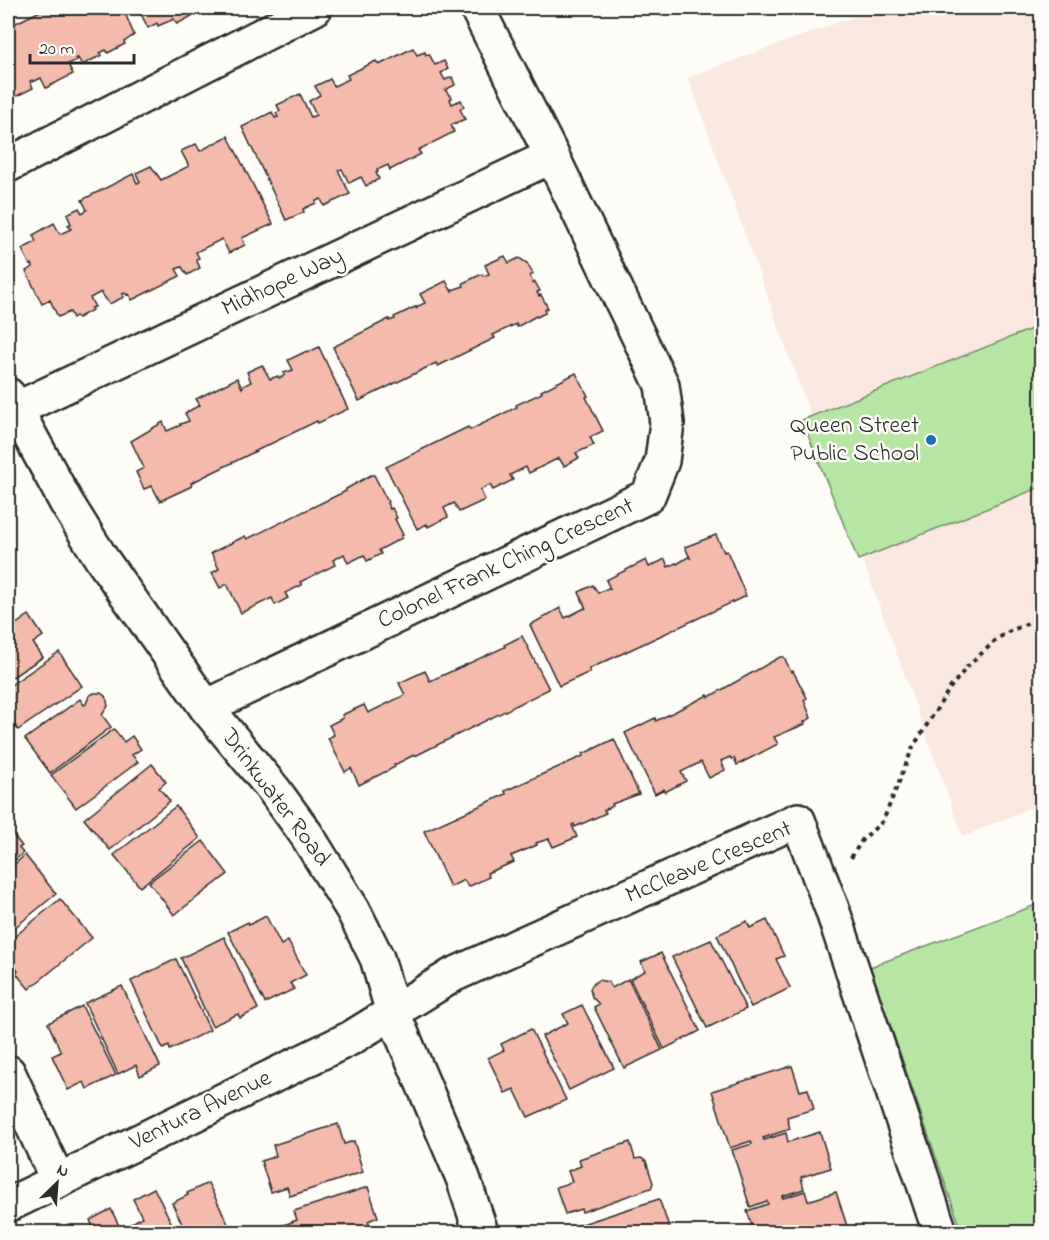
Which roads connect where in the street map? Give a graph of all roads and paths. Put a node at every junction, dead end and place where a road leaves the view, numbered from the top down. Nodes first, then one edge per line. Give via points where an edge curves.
1 (315, 8) edge
2 (477, 8) edge
3 (552, 156) junction
4 (8, 165) edge
5 (10, 406) edge
6 (1041, 617) edge
7 (206, 707) junction
8 (854, 868) dead end
9 (393, 1013) junction
10 (8, 1071) edge
11 (58, 1181) junction
12 (8, 1205) edge
13 (481, 1233) edge
14 (940, 1233) edge

1 - 4 street
2 - 3 street, Colonel Frank Ching Crescent
3 - 5 street, Midhope Way
3 - 7 street, Colonel Frank Ching Crescent via 662,385 667,423 662,461 648,496
5 - 7 street, Drinkwater Road via 101,558
6 - 8 path via 996,640 950,688 913,747 883,821 862,840 851,857
7 - 9 street, Drinkwater Road via 273,790 333,876 377,958
9 - 11 street, Ventura Avenue via 351,1038
9 - 13 street, Drinkwater Road via 463,1178
9 - 14 street, McCleave Crescent via 453,975 798,820 832,909
10 - 11 street
11 - 12 street, Ventura Avenue

